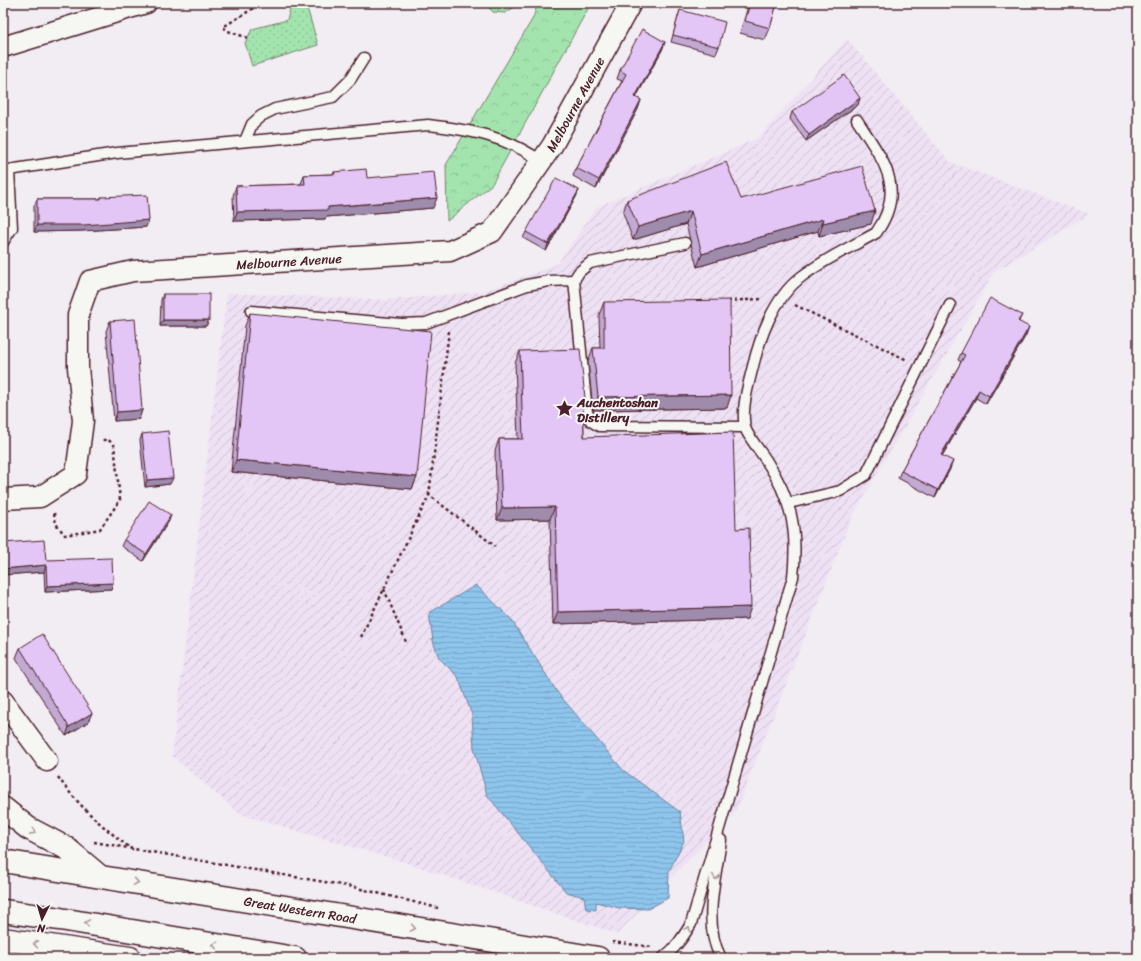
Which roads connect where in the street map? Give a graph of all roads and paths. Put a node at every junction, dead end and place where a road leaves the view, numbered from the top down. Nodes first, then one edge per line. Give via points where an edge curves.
1 (146, 3) edge
2 (262, 3) edge
3 (631, 3) edge
4 (121, 7) edge
5 (248, 38) dead end
6 (3, 47) edge
7 (364, 58) dead end
8 (857, 120) dead end
9 (245, 141) junction
10 (541, 161) junction
11 (3, 242) edge
12 (684, 243) dead end
13 (574, 280) junction
14 (950, 305) dead end
15 (251, 311) dead end
16 (451, 312) junction
17 (745, 428) junction
18 (80, 441) junction
19 (49, 491) junction
20 (429, 495) junction
21 (3, 499) edge
22 (789, 503) junction
23 (495, 546) dead end
24 (384, 588) junction
25 (361, 637) dead end
26 (406, 642) dead end
27 (3, 701) edge
28 (47, 760) joint
29 (3, 808) edge
30 (725, 810) junction
31 (92, 842) dead end
32 (134, 850) junction
33 (3, 861) edge
34 (98, 875) junction
35 (445, 910) dead end
36 (3, 911) edge
37 (3, 940) edge
38 (611, 942) dead end
39 (672, 951) junction
40 (130, 958) edge
41 (295, 958) edge
42 (598, 958) edge
43 (663, 958) edge
44 (707, 958) edge
45 (721, 958) edge

1 - 4 street
2 - 5 path via 223,27
3 - 10 street, Melbourne Avenue via 552,146
4 - 6 street
7 - 9 lane via 350,80 332,97 275,109 261,116 252,124
8 - 17 lane via 882,159 892,188 889,209 876,233 800,278 781,298 768,322 755,356 746,394
9 - 10 lane via 428,125 473,131 523,149
9 - 11 lane via 117,154 9,170 12,228
10 - 18 street, Melbourne Avenue via 492,232 450,251 133,271 90,281 78,315 78,367 83,421
12 - 13 lane via 590,263
13 - 16 lane via 527,285
13 - 17 lane via 591,421 599,426
14 - 22 lane via 866,475 840,491
15 - 16 lane via 401,324 426,323
16 - 20 path
17 - 22 lane via 780,481
18 - 19 street, Melbourne Avenue via 76,474
18 - 19 path via 108,440 114,444 120,500 100,529 65,535 56,524
19 - 21 street, Melbourne Avenue via 40,497
20 - 23 path
20 - 24 path
22 - 30 lane via 796,555 793,577
24 - 25 path
24 - 26 path
27 - 28 street
28 - 32 path via 67,790 86,811
29 -> 34 main road via 28,828 66,848
39 -> 30 lane via 691,924
30 -> 45 lane via 712,912 712,936
31 - 32 path
32 - 35 path via 353,887
33 - 34 main road, Great Western Road
34 -> 42 main road, Great Western Road
41 -> 36 main road
40 -> 37 main road
38 - 39 path
39 - 43 lane
39 - 44 path

